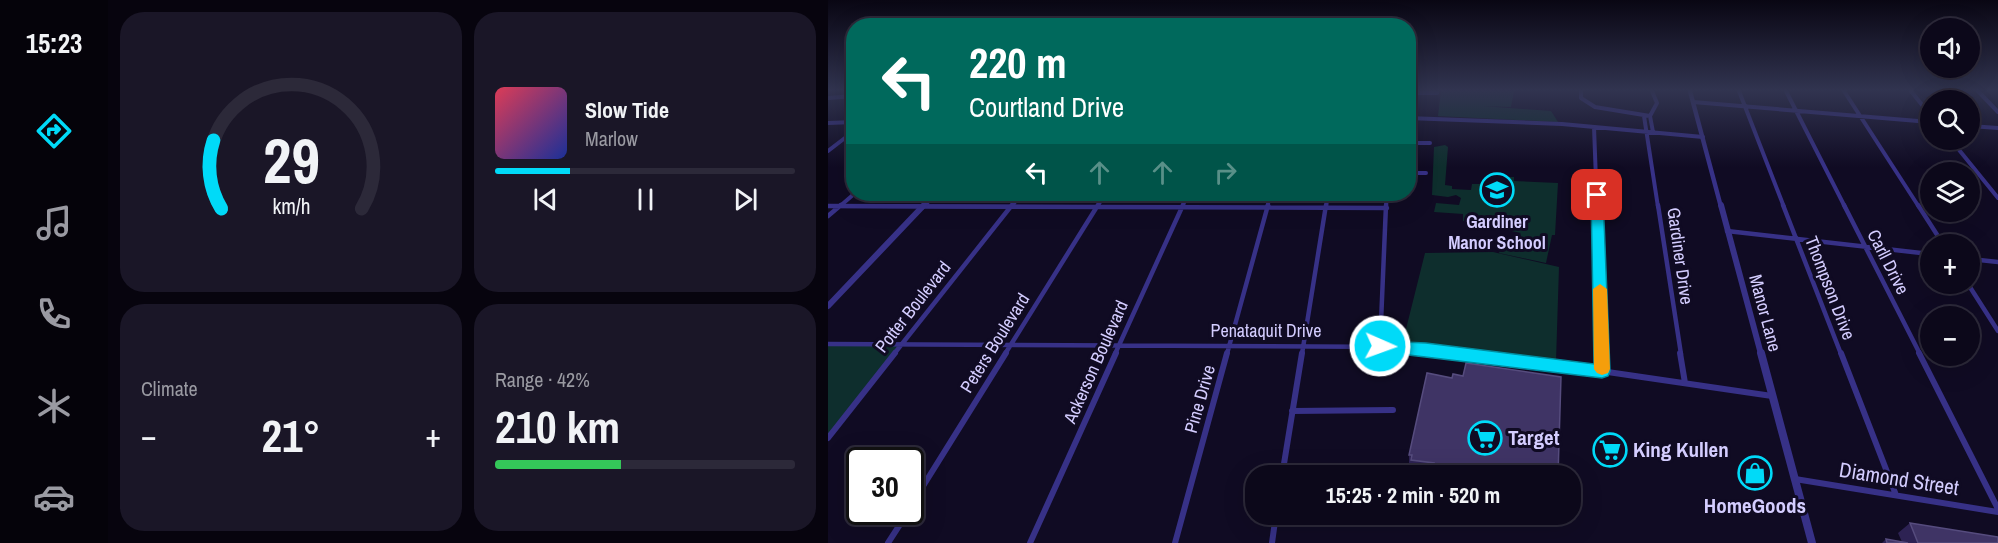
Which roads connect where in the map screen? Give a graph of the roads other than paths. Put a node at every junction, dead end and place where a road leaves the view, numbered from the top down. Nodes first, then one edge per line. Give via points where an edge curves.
1 (1644, 116) edge
2 (1650, 116) edge
3 (1697, 116) edge
4 (1748, 116) edge
5 (1799, 116) edge
6 (1861, 116) edge
7 (1865, 116) edge
8 (1416, 118) edge
9 (1920, 121) edge
10 (846, 122) edge
11 (828, 123) edge
12 (1594, 127) junction
13 (1980, 127) edge
14 (1998, 128) edge
15 (1650, 132) junction
16 (846, 137) edge
17 (1703, 137) junction
18 (1416, 143) edge
19 (1430, 143) dead end
20 (1959, 150) edge
21 (828, 151) edge
22 (1416, 173) edge
23 (1426, 173) dead end
24 (1998, 198) edge
25 (846, 201) edge
26 (929, 201) edge
27 (1015, 201) edge
28 (1101, 201) edge
29 (1185, 201) edge
30 (1270, 201) edge
31 (1327, 201) edge
32 (1387, 201) edge
33 (828, 206) edge
34 (840, 206) junction
35 (924, 206) junction
36 (1011, 206) junction
37 (1097, 207) junction
38 (1182, 207) junction
39 (1268, 207) junction
40 (1326, 208) junction
41 (1387, 208) junction
42 (828, 216) edge
43 (1727, 231) junction
44 (1937, 234) edge
45 (1796, 239) junction
46 (1865, 246) junction
47 (1920, 253) edge
48 (1980, 259) edge
49 (1998, 262) edge
50 (1974, 294) edge
51 (828, 306) edge
52 (1998, 331) edge
53 (828, 344) edge
54 (901, 345) junction
55 (1012, 345) junction
56 (1120, 346) junction
57 (1230, 346) junction
58 (1304, 346) junction
59 (1380, 346) junction
60 (1602, 371) junction
61 (1685, 384) junction
62 (1772, 396) junction
63 (1393, 410) dead end
64 (1292, 411) junction
65 (828, 438) edge
66 (1284, 465) edge
67 (1795, 479) junction
68 (924, 485) edge
69 (1896, 495) junction
70 (1998, 511) edge
71 (900, 525) edge
72 (1274, 525) edge
73 (888, 543) edge
74 (1030, 543) edge
75 (1175, 543) edge
76 (1272, 543) edge
77 (1812, 543) edge

1 - 15 street
2 - 15 street
3 - 17 street, Manor Lane
4 - 45 street, Thompson Drive
5 - 46 street, Carll Drive
6 - 44 street
7 - 9 street
8 - 12 street
10 - 11 street
12 - 15 street
12 - 60 street
13 - 14 street
15 - 17 street
15 - 61 street, Gardiner Drive
16 - 21 street
17 - 43 street, Manor Lane
18 - 19 street
20 - 24 street
22 - 23 street
25 - 34 street
26 - 35 street
27 - 36 street, Potter Boulevard
28 - 37 street, Peters Boulevard
29 - 38 street, Ackerson Boulevard
30 - 39 street, Pine Drive
31 - 40 street
32 - 41 street
33 - 34 street
34 - 35 street
34 - 42 street
35 - 36 street
35 - 51 street
36 - 37 street
36 - 54 street, Potter Boulevard
37 - 38 street
37 - 55 street, Peters Boulevard
38 - 39 street
38 - 56 street, Ackerson Boulevard
39 - 40 street
39 - 57 street, Pine Drive
40 - 41 street
40 - 58 street
41 - 59 street
43 - 45 street
43 - 62 street, Manor Lane
45 - 46 street
45 - 69 street, Thompson Drive
46 - 47 street
46 - 70 street, Carll Drive
48 - 49 street
50 - 52 street
53 - 54 street, Penataquit Drive
54 - 55 street, Penataquit Drive
54 - 65 street, Potter Boulevard
55 - 56 street, Penataquit Drive
55 - 68 street, Peters Boulevard
56 - 57 street, Penataquit Drive
56 - 74 street, Ackerson Boulevard
57 - 58 street, Penataquit Drive
57 - 75 street, Pine Drive
58 - 59 street, Penataquit Drive
58 - 64 street
59 - 60 street, Penataquit Drive
60 - 61 street, Penataquit Drive
61 - 62 street, Penataquit Drive
62 - 67 street, Manor Lane
63 - 64 street
64 - 66 street
67 - 69 street, Diamond Street
67 - 77 street, Manor Lane
69 - 70 street, Diamond Street
71 - 73 street
72 - 76 street

